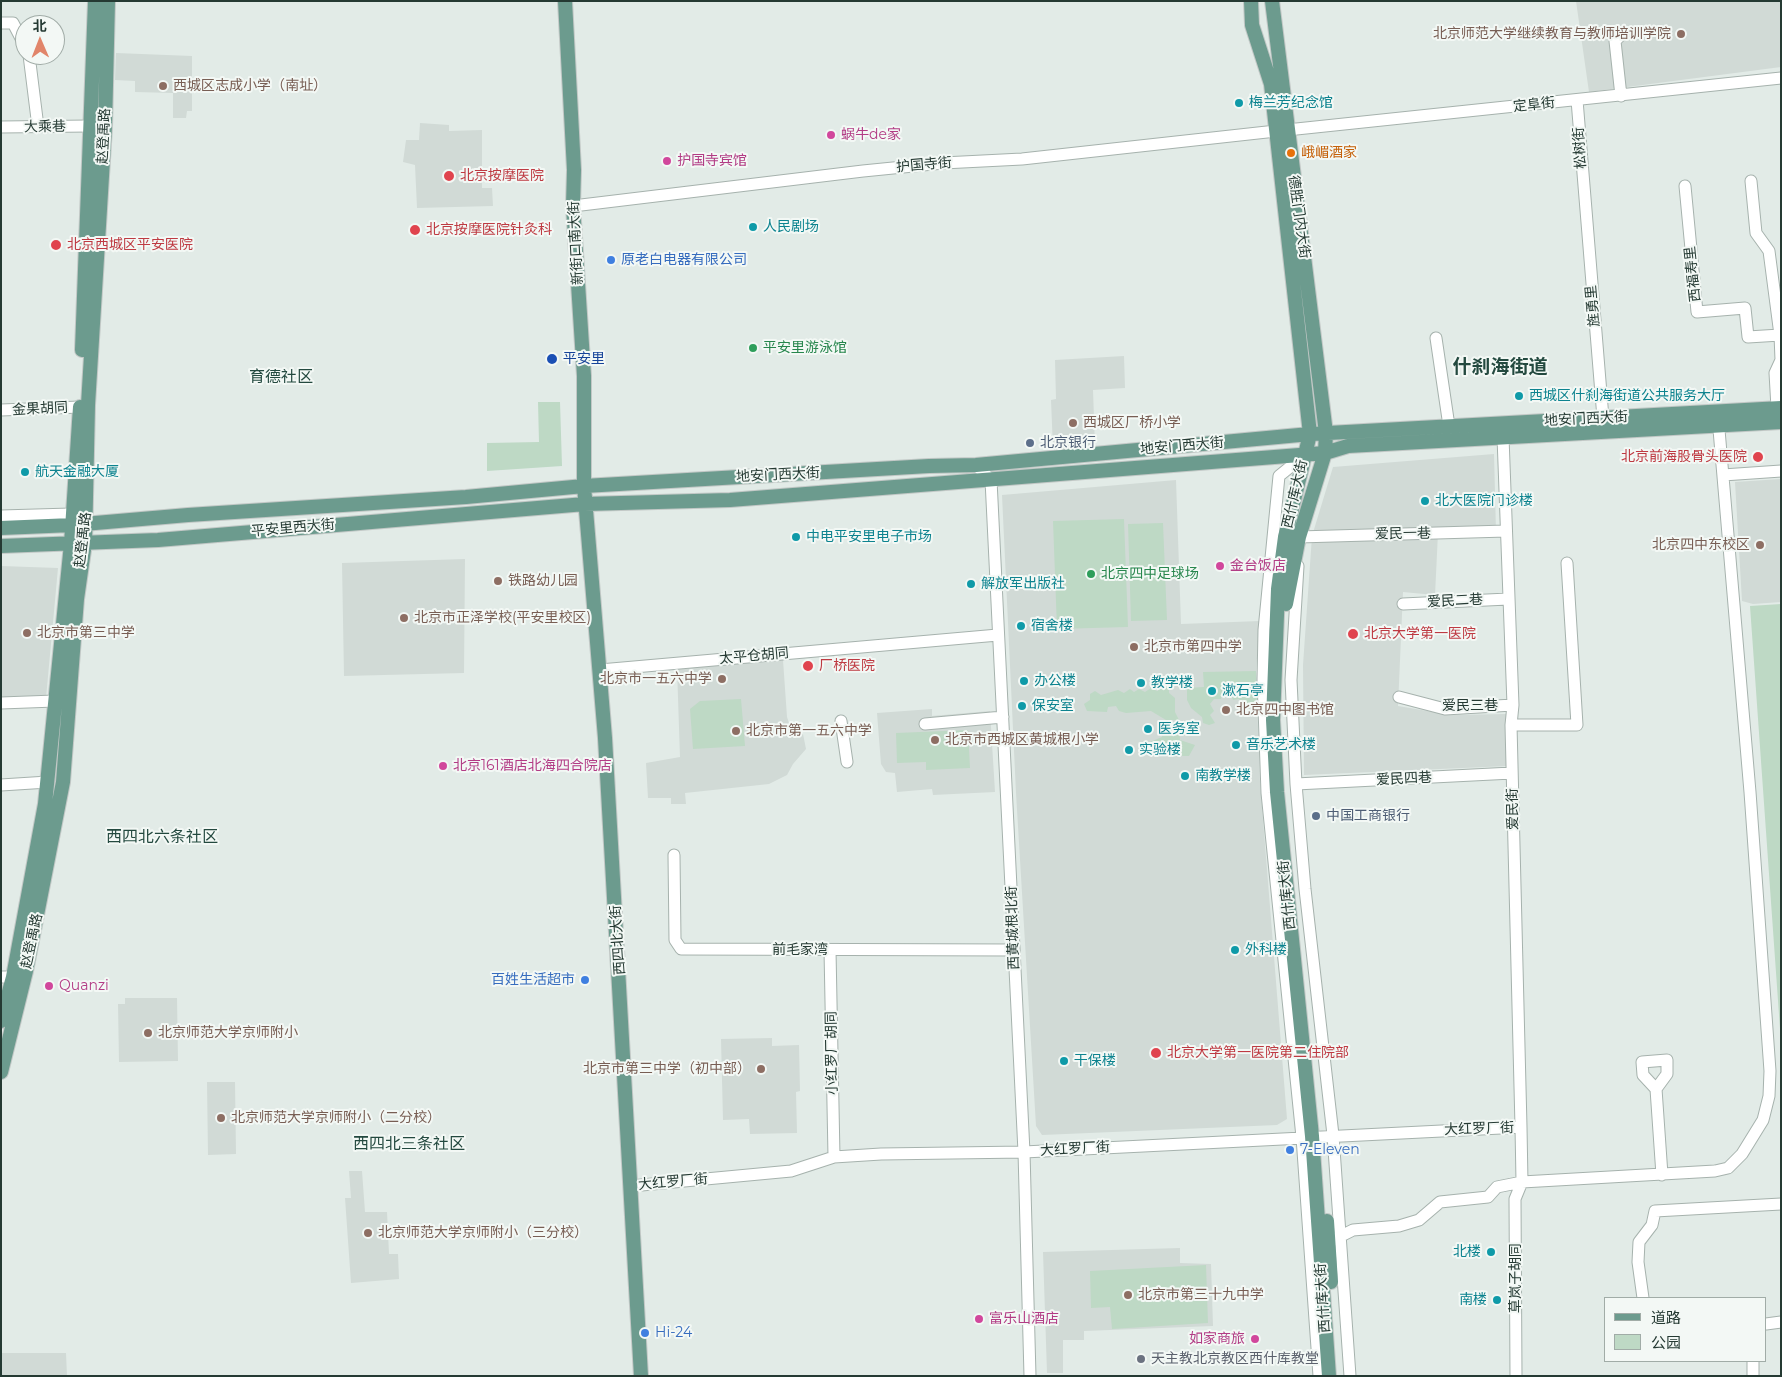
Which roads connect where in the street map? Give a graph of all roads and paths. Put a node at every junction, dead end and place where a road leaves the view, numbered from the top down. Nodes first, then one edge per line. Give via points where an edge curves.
1 (95, 1) edge
2 (108, 1) edge
3 (565, 1) edge
4 (1251, 1) edge
5 (1263, 1) edge
6 (1272, 1) edge
7 (1, 23) edge
8 (15, 26) edge
9 (1623, 33) dead end
10 (30, 65) edge
11 (1781, 78) edge
12 (1276, 83) junction
13 (1622, 96) junction
14 (1577, 100) junction
15 (89, 126) junction
16 (1, 127) edge
17 (38, 127) junction
18 (1281, 130) junction
19 (1286, 164) junction
20 (1751, 180) dead end
21 (1685, 186) dead end
22 (1584, 195) joint
23 (573, 206) junction
24 (1780, 334) edge
25 (1436, 338) dead end
26 (80, 406) junction
27 (1779, 408) edge
28 (1, 410) edge
29 (1717, 411) junction
30 (1603, 418) junction
31 (1781, 422) edge
32 (1449, 426) junction
33 (1720, 426) junction
34 (1326, 433) junction
35 (1310, 434) junction
36 (1503, 437) junction
37 (1325, 453) junction
38 (1306, 454) junction
39 (976, 465) junction
40 (1781, 471) edge
41 (1723, 475) junction
42 (991, 480) junction
43 (584, 486) junction
44 (585, 504) junction
45 (1, 516) edge
46 (76, 520) junction
47 (1, 528) edge
48 (1506, 532) junction
49 (1299, 537) junction
50 (78, 543) junction
51 (1, 546) edge
52 (1567, 563) dead end
53 (1508, 599) junction
54 (1403, 604) dead end
55 (998, 635) junction
56 (600, 670) junction
57 (1398, 697) dead end
58 (54, 702) junction
59 (1, 703) edge
60 (1513, 705) junction
61 (1003, 717) junction
62 (842, 721) dead end
63 (925, 724) dead end
64 (1511, 725) junction
65 (847, 762) dead end
66 (1512, 773) junction
67 (48, 782) junction
68 (1296, 784) junction
69 (1, 785) edge
70 (674, 855) dead end
71 (830, 950) junction
72 (1014, 950) junction
73 (7, 977) edge
74 (1, 1022) edge
75 (1, 1072) edge
76 (1656, 1089) dead end
77 (1521, 1127) junction
78 (1317, 1136) junction
79 (1024, 1152) junction
80 (834, 1157) junction
81 (1662, 1174) junction
82 (1522, 1182) junction
83 (631, 1186) junction
84 (1781, 1204) edge
85 (1334, 1239) junction
86 (1643, 1297) edge
87 (1781, 1322) edge
88 (1767, 1324) edge
89 (1752, 1362) edge
90 (641, 1376) edge
91 (1030, 1376) edge
92 (1319, 1376) edge
93 (1328, 1376) edge
94 (1338, 1376) edge
95 (1350, 1376) edge
96 (1516, 1376) edge
97 (1753, 1376) edge

1 - 15 main road, 赵登禹路
2 - 46 main road, 赵登禹路 via 105,127 88,405
3 - 23 main road, 新街口南大街
4 - 12 main road, 德胜门内大街 via 1252,25
5 - 12 main road, 德胜门内大街
6 - 12 main road, 德胜门内大街
7 - 8 street via 13,22
9 - 13 street via 1615,41
10 - 17 street
11 - 13 street, 定阜街
12 - 18 main road, 德胜门内大街
13 - 14 street, 定阜街
14 - 18 street, 定阜街
14 - 22 street, 松树街
15 - 17 street, 大乘巷
15 - 26 main road, 赵登禹路
16 - 17 street, 大乘巷
18 - 19 main road, 德胜门内大街
18 - 23 street, 护国寺街 via 845,173
19 - 34 main road, 德胜门内大街
19 - 35 main road, 德胜门内大街
20 - 24 street via 1756,233 1769,251
21 - 24 street, 西福寿里 via 1697,312 1745,308 1748,337
22 - 30 street, 旌勇里
23 - 43 main road, 新街口南大街 via 584,376
24 - 27 street via 1780,360 1775,373
25 - 32 street
26 - 28 street, 金果胡同
26 - 46 main road, 赵登禹路
27 - 29 main road, 地安门西大街
29 - 30 main road, 地安门西大街
29 - 33 street
30 - 32 main road, 地安门西大街
31 - 33 main road, 地安门西大街
32 - 34 main road, 地安门西大街
33 - 36 main road, 地安门西大街
33 - 41 street
34 - 35 main road, 地安门西大街
34 - 37 main road, 德胜门内大街
35 - 38 main road, 德胜门内大街
35 - 39 main road, 地安门西大街
36 - 37 main road, 地安门西大街 via 1348,446
36 - 48 street, 爱民街
37 - 38 main road, 地安门西大街
37 - 49 main road, 西什库大街
38 - 42 main road, 地安门西大街
38 - 78 main road, 西什库大街 via 1285,537 1278,589 1273,720 1277,792
38 - 78 street, 西什库大街 via 1279,476 1264,630 1263,680 1267,793
39 - 42 street
39 - 43 main road, 地安门西大街
40 - 41 street
41 - 81 street via 1750,792 1770,1071 1769,1096 1755,1135 1728,1168 1715,1172
42 - 44 main road, 地安门西大街 via 730,500
42 - 55 street, 西黄城根北街
43 - 44 main road, 新街口南大街
43 - 46 main road, 平安里西大街 via 466,497
44 - 50 main road, 平安里西大街 via 168,539
44 - 56 main road, 西四北大街
45 - 46 street
46 - 47 main road, 平安里西大街
46 - 50 main road, 赵登禹路
48 - 49 street, 爱民一巷
48 - 53 street, 爱民街
49 - 68 street, 西什库大街 via 1292,680
49 - 78 main road, 西什库大街 via 1287,588 1282,719
50 - 51 main road, 平安里西大街
50 - 58 main road, 赵登禹路
50 - 75 main road, 赵登禹路 via 63,782 26,971
52 - 64 street via 1577,725
53 - 54 street, 爱民二巷
53 - 60 street, 爱民街
55 - 56 street, 太平仓胡同
55 - 61 street, 西黄城根北街
56 - 83 main road, 西四北大街
57 - 60 street, 爱民三巷 via 1445,709
58 - 59 street
58 - 67 main road, 赵登禹路
60 - 64 street, 爱民街
61 - 63 street
61 - 72 street, 西黄城根北街
62 - 65 street
64 - 66 street, 爱民街
66 - 68 street, 爱民四巷
66 - 77 street, 爱民街
67 - 69 street
67 - 73 main road, 赵登禹路 via 34,872
68 - 78 street, 西什库大街 via 1305,889
70 - 71 street, 前毛家湾 via 675,940 681,949
71 - 72 street, 前毛家湾
71 - 80 street, 小红罗厂胡同
72 - 79 street, 西黄城根北街
73 - 74 main road, 赵登禹路
76 - 81 street
77 - 78 street, 大红罗厂街
77 - 82 street, 爱民街
78 - 79 street, 大红罗厂街
78 - 85 main road, 西什库大街
78 - 92 street, 西什库大街
78 - 93 main road, 西什库大街
79 - 80 street, 大红罗厂街
79 - 91 street, 西黄城根北街
80 - 83 street, 大红罗厂街 via 791,1171
81 - 82 street
82 - 85 street via 1497,1187 1488,1197 1440,1202 1419,1220 1406,1224 1353,1230
82 - 96 street, 草岚子胡同 via 1515,1199
83 - 90 main road, 西四北大街
84 - 86 street via 1655,1211 1652,1225 1639,1242
85 - 94 main road, 西什库大街
85 - 95 street, 西什库大街
87 - 88 street
89 - 97 street

